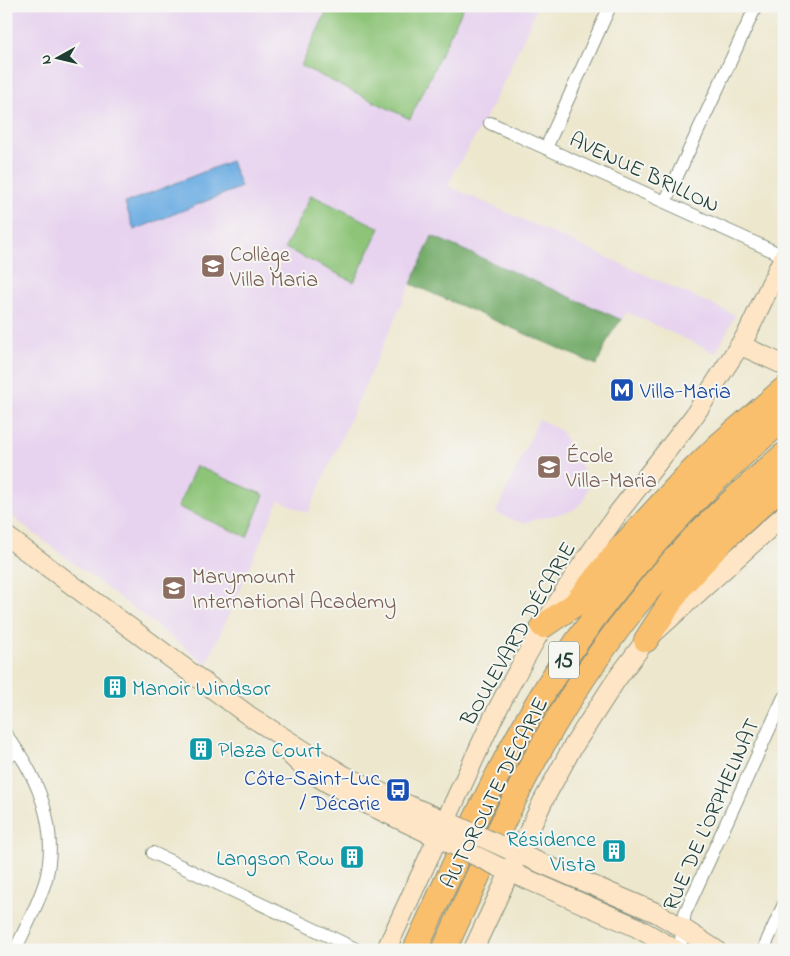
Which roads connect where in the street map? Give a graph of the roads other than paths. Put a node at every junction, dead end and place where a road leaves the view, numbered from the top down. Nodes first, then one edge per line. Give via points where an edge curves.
1 (610, 6) edge
2 (756, 6) edge
3 (490, 123) dead end
4 (546, 148) junction
5 (665, 202) junction
6 (784, 256) edge
7 (740, 345) junction
8 (784, 365) edge
9 (784, 389) edge
10 (784, 419) edge
11 (784, 455) edge
12 (784, 484) edge
13 (784, 515) edge
14 (6, 536) edge
15 (543, 626) junction
16 (646, 640) junction
17 (784, 697) edge
18 (6, 735) edge
19 (18, 751) junction
20 (6, 758) edge
21 (446, 831) junction
22 (513, 851) junction
23 (153, 853) dead end
24 (504, 869) junction
25 (784, 904) edge
26 (682, 928) junction
27 (15, 950) edge
28 (358, 950) edge
29 (386, 950) edge
30 (415, 950) edge
31 (444, 950) edge
32 (474, 950) edge
33 (676, 950) edge
34 (680, 950) edge
35 (716, 950) edge
36 (767, 950) edge

1 - 4 street
2 - 5 street
3 - 4 street, AVENUE BRILLON
4 - 5 street, AVENUE BRILLON
5 - 6 street, AVENUE BRILLON
6 - 7 main road, BOULEVARD DÉCARIE
7 - 8 main road
7 - 15 main road, BOULEVARD DÉCARIE via 694,416 591,550
9 - 15 highway via 686,476 622,546 574,606
10 - 30 highway, AUTOROUTE DÉCARIE / 15 via 679,517 610,597 563,661 499,772
11 - 31 highway, AUTOROUTE DÉCARIE / 15 via 693,539 600,654 527,774
12 - 16 highway via 726,537 681,586
13 - 16 main road
14 - 21 main road via 248,715 311,773 369,805
15 - 21 main road, BOULEVARD DÉCARIE via 497,710
16 - 22 main road via 576,741
17 - 26 street, RUE DE L'ORPHELINAT via 685,913
18 - 19 street
19 - 20 street
19 - 27 street via 44,804 50,841 43,887
21 - 22 main road, bridge
21 - 24 main road, bridge
21 - 29 main road, BOULEVARD DÉCARIE
22 - 24 main road
22 - 26 main road via 657,913
23 - 28 street
24 - 32 main road
24 - 33 main road via 636,927
25 - 36 street via 766,944
26 - 34 street, RUE DE L'ORPHELINAT
26 - 35 main road

